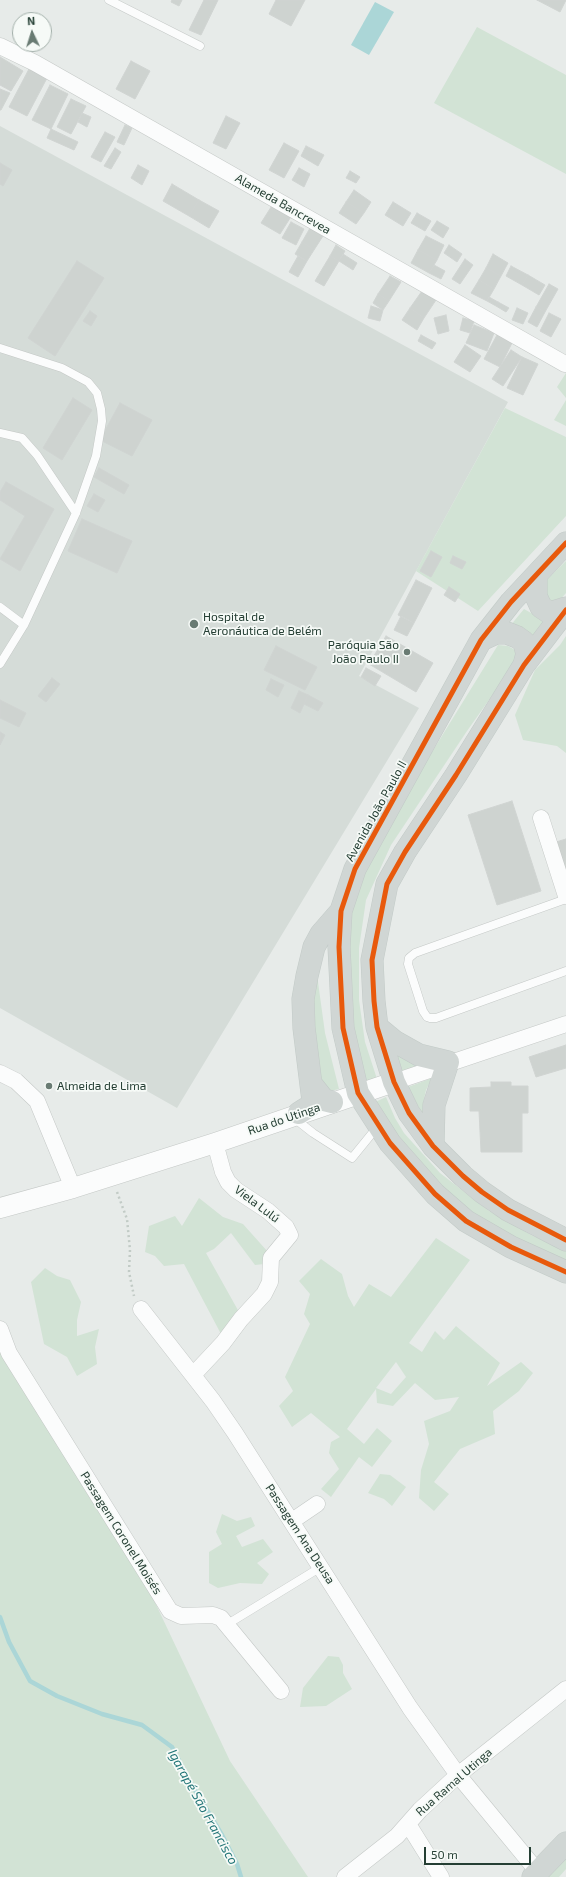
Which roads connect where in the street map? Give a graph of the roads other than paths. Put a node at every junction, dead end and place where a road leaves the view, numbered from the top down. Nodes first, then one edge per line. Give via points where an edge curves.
1 (109, 0) edge
2 (0, 46) edge
3 (200, 46) dead end
4 (0, 348) edge
5 (565, 364) dead end
6 (0, 433) edge
7 (76, 513) junction
8 (566, 543) edge
9 (536, 576) junction
10 (0, 607) edge
11 (566, 609) edge
12 (24, 625) junction
13 (481, 640) junction
14 (0, 664) edge
15 (524, 665) junction
16 (541, 818) dead end
17 (566, 896) edge
18 (566, 900) edge
19 (341, 911) junction
20 (566, 971) edge
21 (566, 1024) edge
22 (377, 1027) junction
23 (448, 1062) junction
24 (0, 1073) edge
25 (394, 1082) junction
26 (312, 1085) junction
27 (358, 1093) junction
28 (332, 1102) junction
29 (295, 1115) junction
30 (378, 1126) junction
31 (215, 1143) junction
32 (433, 1146) junction
33 (73, 1188) junction
34 (0, 1208) edge
35 (566, 1240) edge
36 (566, 1272) edge
37 (141, 1309) road end
38 (0, 1328) edge
39 (193, 1375) junction
40 (317, 1504) dead end
41 (292, 1522) junction
42 (321, 1567) junction
43 (226, 1625) junction
44 (566, 1689) edge
45 (281, 1691) dead end
46 (458, 1775) junction
47 (408, 1824) junction
48 (566, 1843) edge
49 (536, 1874) edge
50 (345, 1877) edge
51 (441, 1877) edge

1 - 3 lane
2 - 5 street, Alameda Bancrevea
4 - 7 lane via 62,368 88,382 97,393 102,422 96,456
6 - 7 lane via 22,438 37,454
7 - 12 lane
8 - 9 main road, Avenida João Paulo II
9 - 11 main road via 536,596 541,607 550,613
9 - 13 main road, Avenida João Paulo II via 511,602
10 - 12 lane
11 - 15 main road
12 - 14 lane
13 - 15 main road via 496,633 507,633 517,637 524,642 527,654
13 - 19 main road, Avenida João Paulo II via 355,869
15 - 22 main road via 387,884 372,960
16 - 17 street
18 - 20 lane via 415,953 409,958 408,964 422,1010 430,1018
19 - 26 main road via 321,934 314,947 303,999 307,1058
19 - 27 main road, Avenida João Paulo II via 339,947 343,1028
21 - 23 street, Rua do Utinga
22 - 23 main road via 394,1041 419,1055
22 - 25 main road
23 - 25 street, Rua do Utinga
23 - 32 main road via 434,1105
24 - 33 street via 16,1081 38,1101
25 - 27 street, Rua do Utinga
25 - 32 main road via 409,1113
26 - 28 main road via 324,1100
26 - 29 main road via 310,1106
27 - 28 street, Rua do Utinga
27 - 30 main road, Avenida João Paulo II
28 - 29 street, Rua do Utinga
29 - 30 lane via 313,1133 352,1158
29 - 31 street, Rua do Utinga
30 - 36 main road, Avenida João Paulo II via 410,1168 466,1221 511,1247
31 - 33 street, Rua do Utinga
31 - 39 street, Viela Lulú via 222,1172 228,1182 268,1211 286,1227 290,1235 271,1258 270,1282 264,1294
32 - 35 main road via 482,1192 508,1210
33 - 34 street, Rua do Utinga
37 - 39 street, Passagem Ana Deusa
38 - 43 street, Passagem Coronel Moisés via 9,1353 170,1611 181,1616 213,1615
39 - 41 street, Passagem Ana Deusa via 235,1432
40 - 41 street
41 - 42 street, Passagem Ana Deusa
42 - 43 lane
42 - 46 street, Passagem Ana Deusa via 410,1708
43 - 45 street, Passagem Coronel Moisés
44 - 46 street, Rua Ramal Utinga
46 - 47 street, Rua Ramal Utinga
46 - 49 street, Passagem Ana Deusa
47 - 50 street, Rua Ramal Utinga via 397,1836
47 - 51 street
48 - 49 main road

